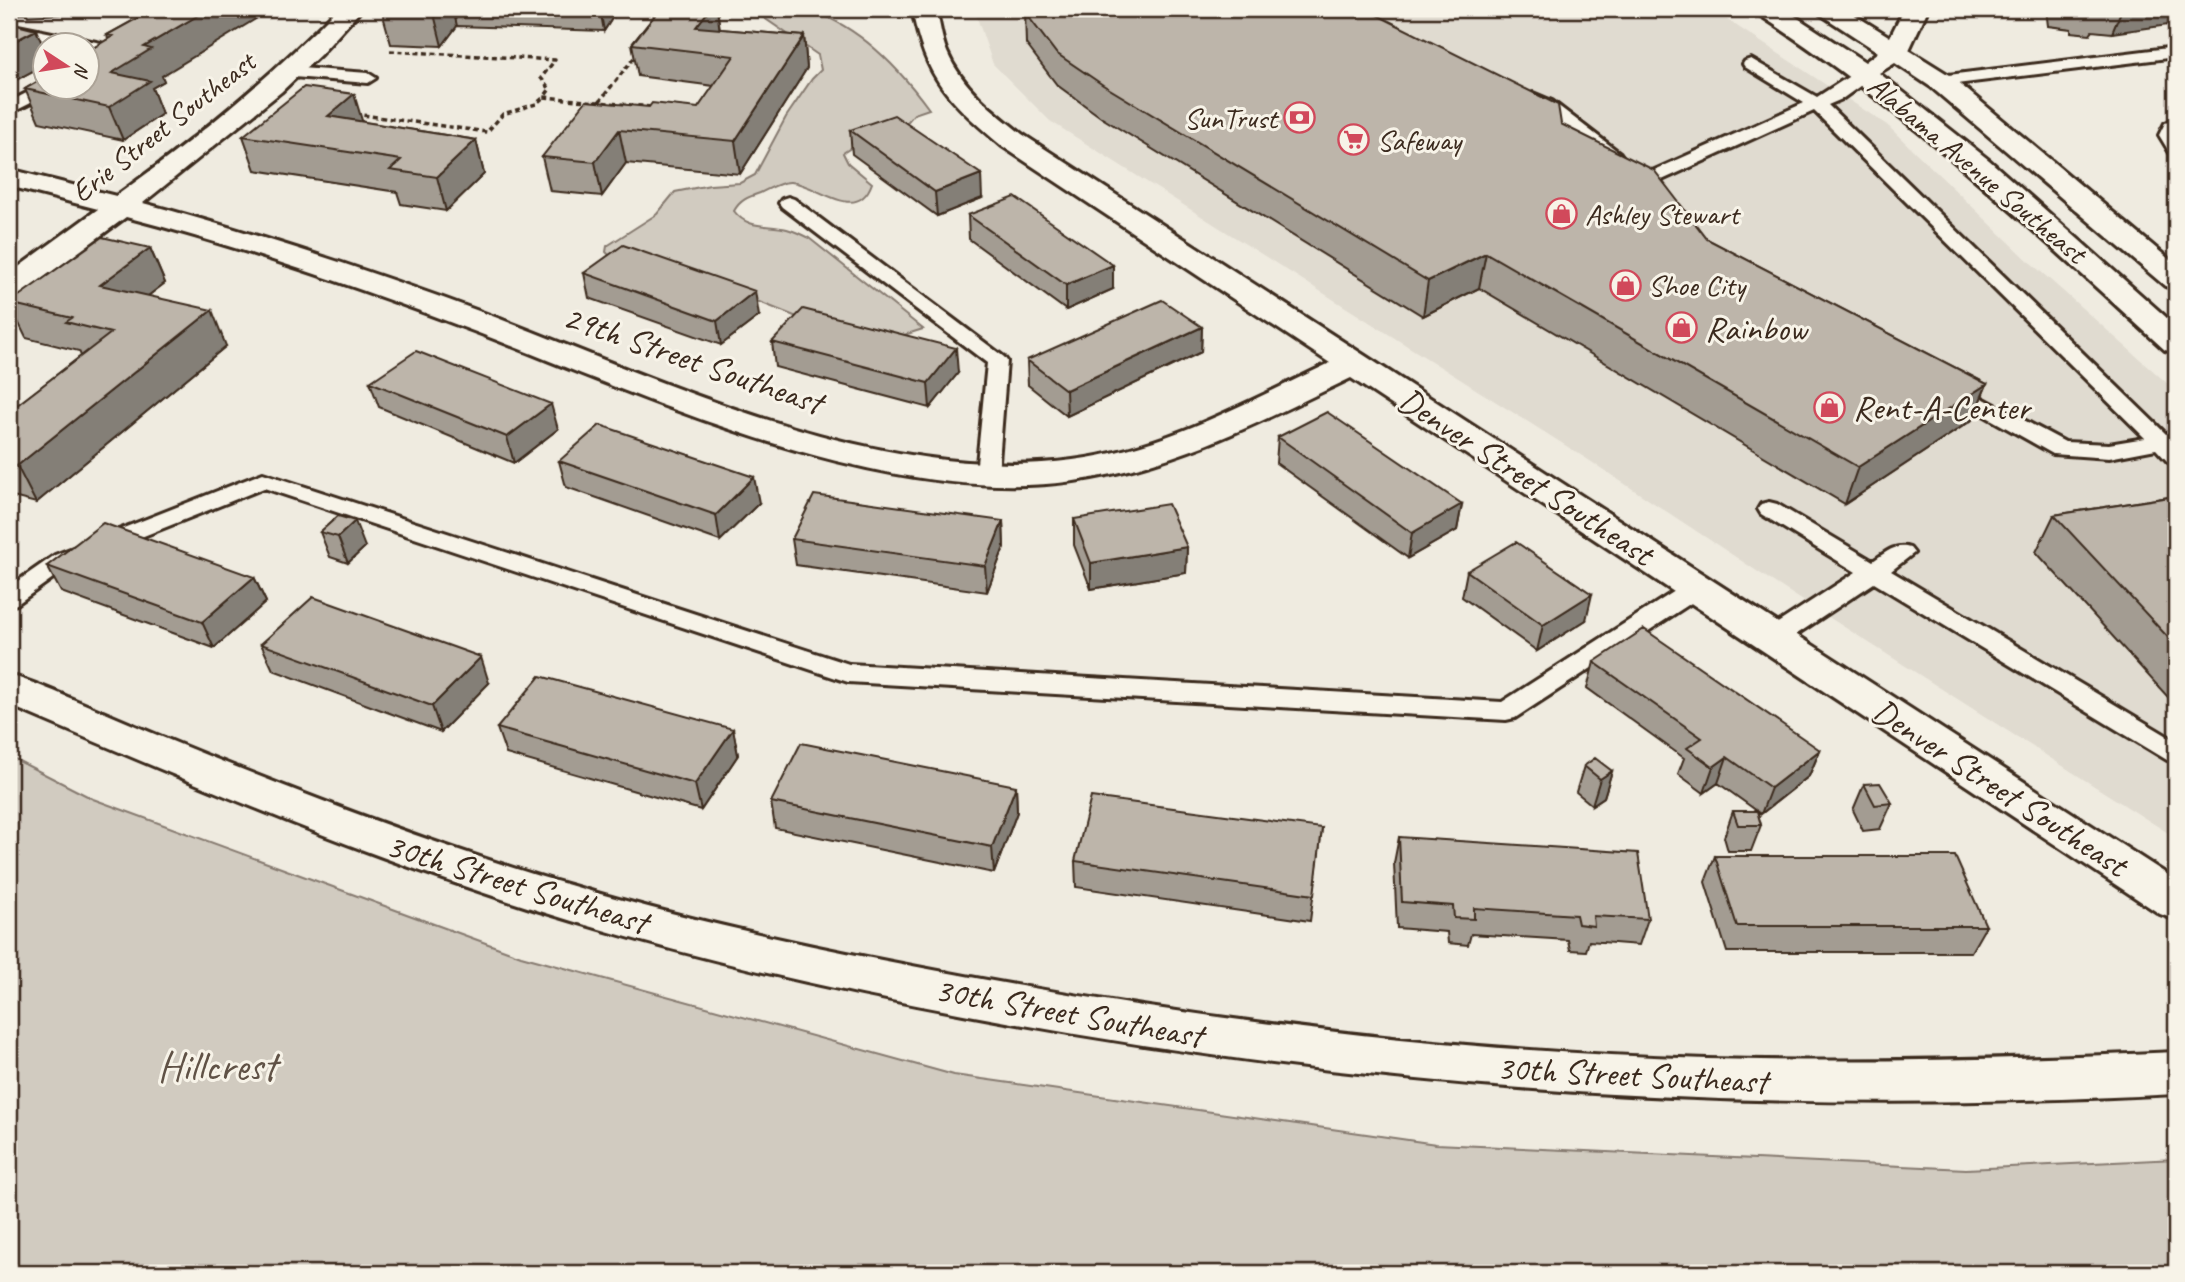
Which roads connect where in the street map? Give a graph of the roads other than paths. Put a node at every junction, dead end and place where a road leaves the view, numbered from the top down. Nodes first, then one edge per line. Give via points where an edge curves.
1 (350, 9) edge
2 (1767, 9) edge
3 (1829, 9) edge
4 (1916, 9) edge
5 (931, 10) edge
6 (18, 30) edge
7 (32, 33) edge
8 (1895, 52) junction
9 (2176, 52) edge
10 (1751, 64) dead end
11 (287, 72) junction
12 (1865, 74) junction
13 (368, 78) dead end
14 (1940, 81) junction
15 (1511, 87) edge
16 (32, 96) edge
17 (1817, 104) junction
18 (9, 109) edge
19 (2176, 124) edge
20 (2176, 149) edge
21 (9, 177) edge
22 (1645, 181) junction
23 (1663, 198) edge
24 (788, 203) dead end
25 (118, 207) junction
26 (2176, 280) edge
27 (9, 288) edge
28 (2176, 343) edge
29 (1354, 364) junction
30 (1928, 377) edge
31 (2168, 440) edge
32 (2176, 457) edge
33 (987, 474) junction
34 (1769, 509) dead end
35 (1902, 553) dead end
36 (1872, 573) junction
37 (1697, 588) junction
38 (9, 598) edge
39 (1773, 638) junction
40 (9, 689) edge
41 (2176, 753) edge
42 (2176, 902) edge
43 (2176, 1073) edge

1 - 11 street, Erie Street Southeast
2 - 12 street, Alabama Avenue Southeast
3 - 8 street, Alabama Avenue Southeast
4 - 8 street
5 - 29 street, Denver Street Southeast via 933,50 942,68 990,122
6 - 7 lane
8 - 12 street
8 - 14 street, Alabama Avenue Southeast
9 - 14 lane
10 - 17 lane
11 - 13 lane
11 - 25 street, Erie Street Southeast via 202,145
12 - 17 lane
12 - 28 street, Alabama Avenue Southeast via 1920,116
14 - 26 street, Alabama Avenue Southeast
15 - 22 lane via 1546,104
16 - 18 lane
17 - 22 lane
17 - 31 lane via 1942,229
19 - 20 lane via 2168,135
21 - 25 street, 29th Street Southeast
22 - 23 lane
24 - 33 lane via 997,361
25 - 27 street, Erie Street Southeast
25 - 33 street, 29th Street Southeast via 332,268 808,442 904,464
29 - 33 street, 29th Street Southeast via 1154,454 1073,471
29 - 37 street, Denver Street Southeast
30 - 31 lane via 2061,449 2109,451
31 - 32 lane
34 - 36 lane
35 - 36 lane
36 - 39 lane
36 - 41 lane
37 - 38 lane via 1506,711 848,673 263,480 63,561
37 - 39 street, Denver Street Southeast
39 - 42 street, Denver Street Southeast
40 - 43 street, 30th Street Southeast via 332,823 527,891 822,967 1055,1013 1377,1057 1627,1077 1911,1083

